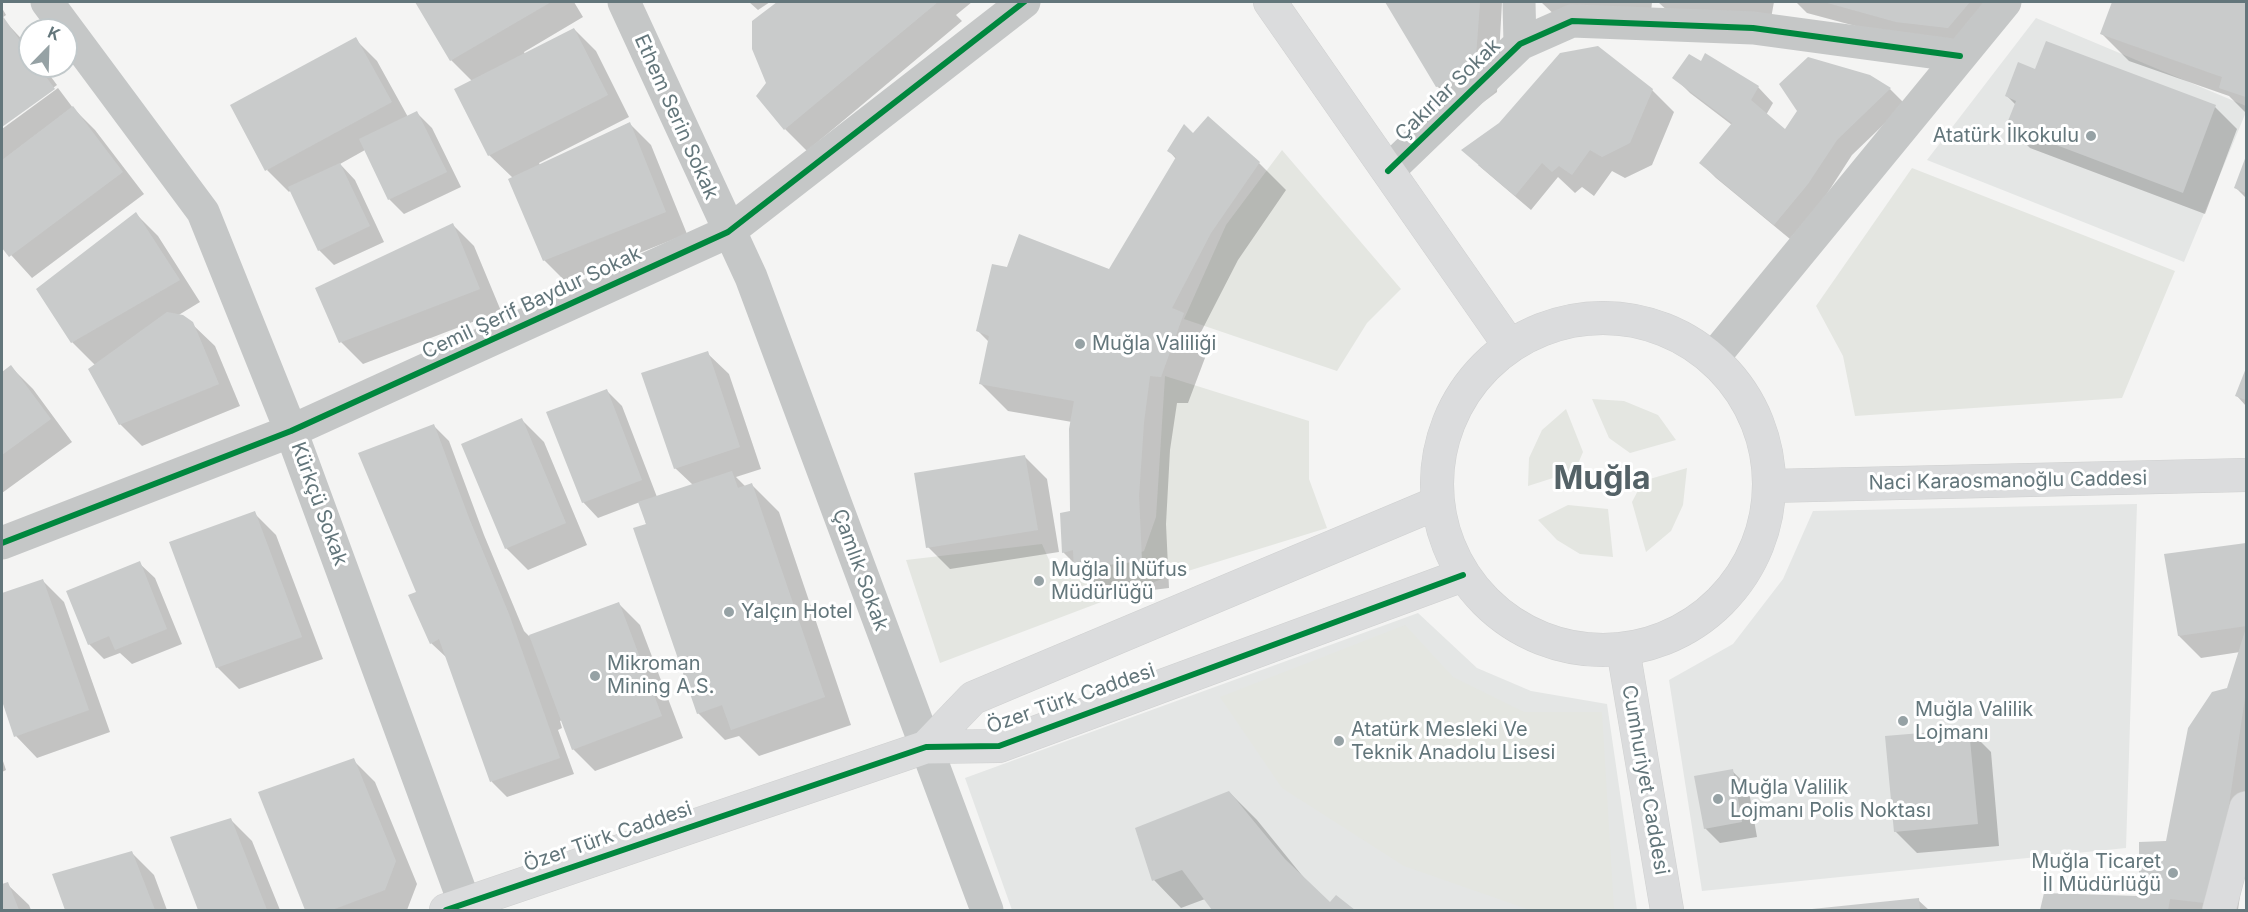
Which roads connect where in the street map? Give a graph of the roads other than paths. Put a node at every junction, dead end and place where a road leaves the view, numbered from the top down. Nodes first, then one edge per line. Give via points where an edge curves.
1 (47, 2) edge
2 (624, 2) edge
3 (1024, 2) edge
4 (1270, 2) edge
5 (1519, 2) edge
6 (2005, 2) edge
7 (1520, 44) junction
8 (1960, 56) junction
9 (1388, 171) junction
10 (728, 232) junction
11 (1510, 346) junction
12 (1713, 358) junction
13 (291, 431) junction
14 (2247, 475) edge
15 (1770, 486) junction
16 (1437, 503) junction
17 (2, 543) edge
18 (1463, 575) junction
19 (1623, 649) junction
20 (926, 747) junction
21 (2247, 808) edge
22 (459, 908) edge
23 (987, 910) edge
24 (1667, 910) edge
25 (2219, 910) edge

1 - 13 street, Kürkçü Sokak via 203,212
2 - 10 street, Ethem Serin Sokak
3 - 10 street, Cemil Şerif Baydur Sokak
4 - 9 street
5 - 7 street
6 - 8 street
7 - 8 street, Çakırlar Sokak via 1572,21 1753,28
7 - 9 street, Çakırlar Sokak
8 - 12 street
9 - 11 street
10 - 13 street, Cemil Şerif Baydur Sokak
10 - 20 street, Çamlık Sokak via 751,277
11 - 12 street via 1549,326 1591,318 1635,320 1676,334
11 - 16 street via 1475,376 1452,414 1438,458
12 - 15 street via 1737,385 1755,416 1767,451
13 - 17 street, Cemil Şerif Baydur Sokak
13 - 22 street, Kürkçü Sokak
14 - 15 street, Naci Karaosmanoğlu Caddesi
15 - 19 street via 1764,526 1750,563 1727,596 1697,622 1670,636
16 - 18 street via 1446,540
16 - 20 street, Özer Türk Caddesi via 973,698
18 - 19 street via 1487,603 1516,626 1550,642 1586,649
18 - 20 street, Özer Türk Caddesi via 999,746
19 - 24 street, Cumhuriyet Caddesi
20 - 22 street, Özer Türk Caddesi
20 - 23 street, Çamlık Sokak
21 - 25 street

